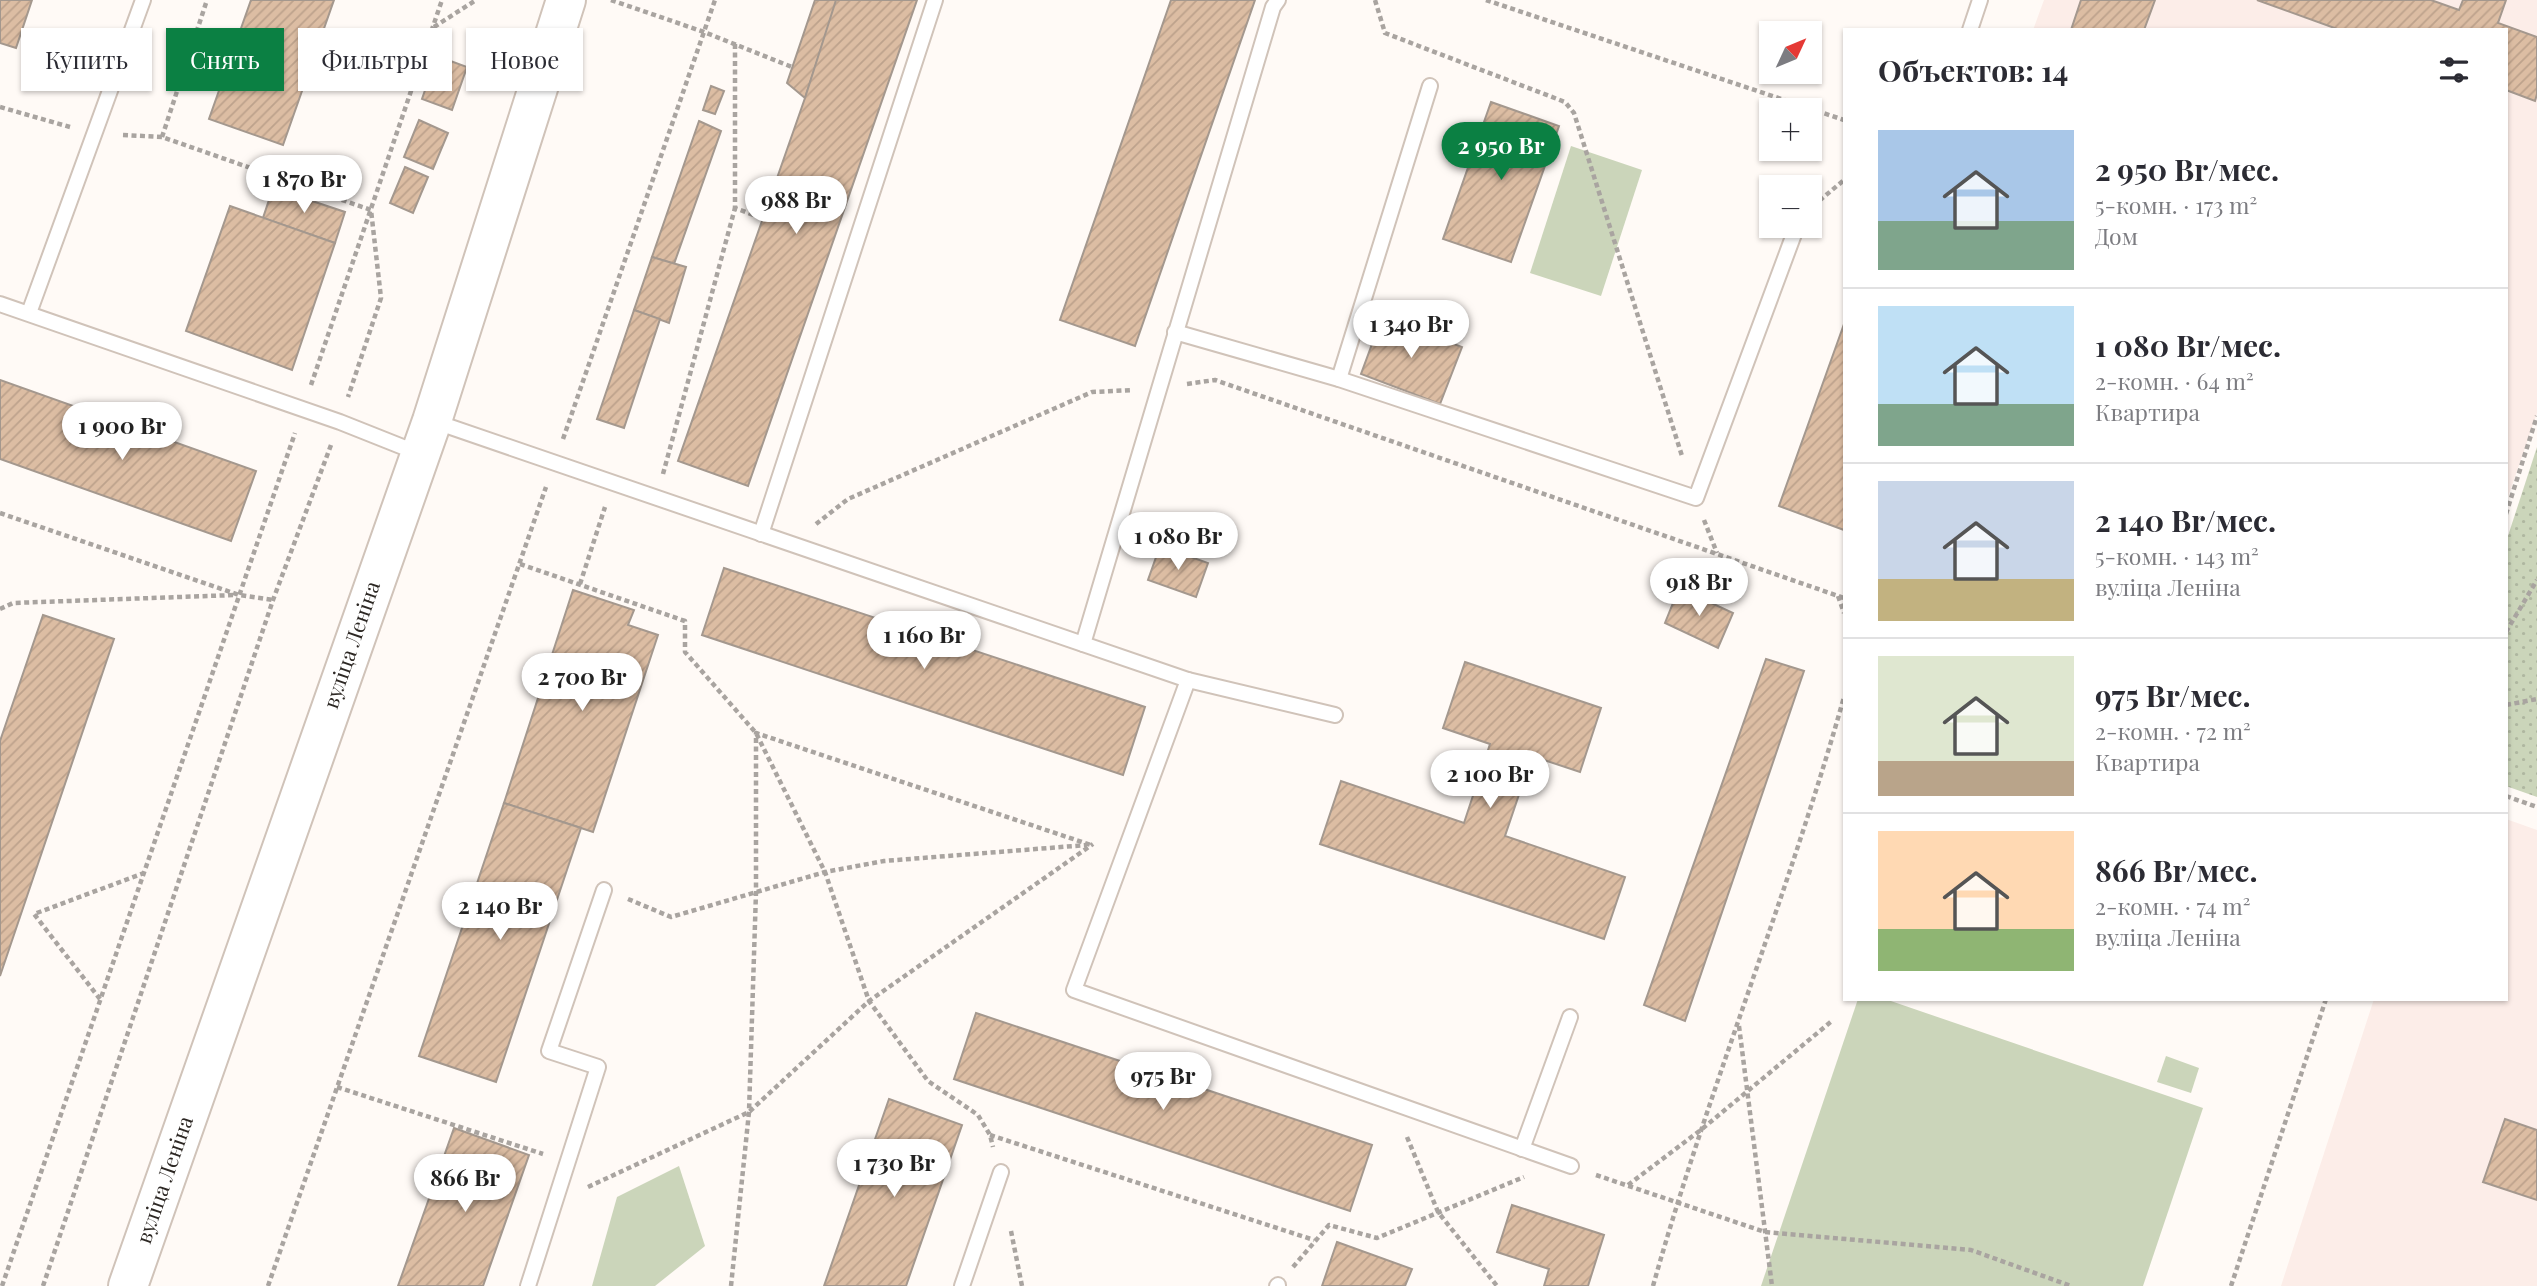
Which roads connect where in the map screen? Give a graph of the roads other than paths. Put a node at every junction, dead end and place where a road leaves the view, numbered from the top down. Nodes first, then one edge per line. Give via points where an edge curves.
1 (143, 0) edge
2 (566, 0) edge
3 (935, 0) edge
4 (1278, 0) edge
5 (1980, 0) edge
6 (1971, 28) edge
7 (1430, 86) dead end
8 (1793, 238) edge
9 (0, 304) edge
10 (29, 313) junction
11 (1175, 332) junction
12 (1339, 379) junction
13 (425, 437) junction
14 (761, 534) junction
15 (1083, 644) junction
16 (1188, 680) junction
17 (1335, 715) dead end
18 (604, 890) road end
19 (1570, 1017) dead end
20 (1522, 1149) junction
21 (1572, 1166) road end
22 (1001, 1172) road end
23 (128, 1286) edge
24 (528, 1286) edge
25 (962, 1286) edge

1 - 10 lane
2 - 13 main road, вуліца Леніна
3 - 14 lane
4 - 11 lane
5 - 6 lane
7 - 12 lane
8 - 12 lane via 1696,498
9 - 10 lane
10 - 13 lane via 340,422
11 - 12 lane
11 - 15 lane
13 - 14 lane via 555,463
13 - 23 main road, вуліца Леніна
14 - 15 lane
15 - 16 lane
16 - 17 lane
16 - 20 lane via 1074,990
18 - 24 lane via 549,1051 598,1067
19 - 20 lane
20 - 21 lane
22 - 25 lane

